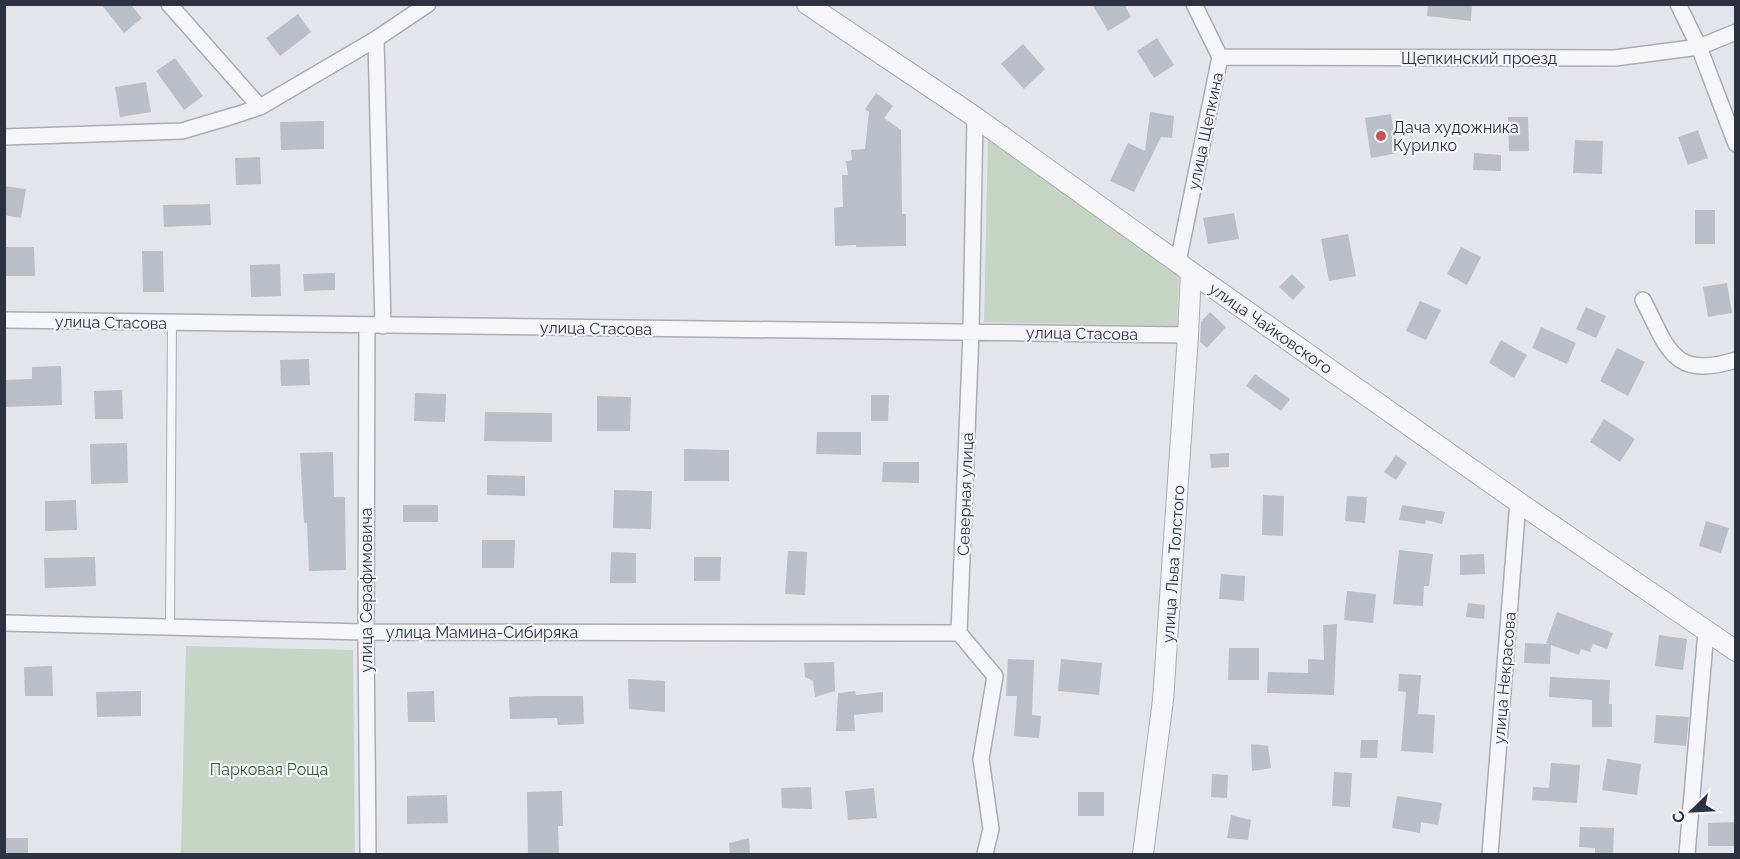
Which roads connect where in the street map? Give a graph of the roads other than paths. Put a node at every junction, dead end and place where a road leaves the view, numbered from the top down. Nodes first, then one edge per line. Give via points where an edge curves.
1 (170, 4) edge
2 (428, 4) edge
3 (807, 4) edge
4 (1194, 4) edge
5 (1678, 4) edge
6 (1736, 32) edge
7 (376, 39) junction
8 (1699, 47) junction
9 (1220, 57) junction
10 (260, 107) junction
11 (975, 117) junction
12 (4, 137) edge
13 (1736, 144) edge
14 (1184, 267) junction
15 (1643, 300) dead end
16 (4, 320) edge
17 (172, 323) junction
18 (367, 325) junction
19 (383, 326) junction
20 (970, 332) junction
21 (1188, 335) junction
22 (1736, 360) edge
23 (1518, 502) junction
24 (4, 623) edge
25 (170, 627) junction
26 (1706, 631) junction
27 (366, 632) junction
28 (959, 633) junction
29 (1736, 651) edge
30 (368, 855) edge
31 (985, 855) edge
32 (1143, 855) edge
33 (1490, 855) edge
34 (1687, 855) edge

1 - 10 street
2 - 7 street
3 - 11 street, улица Чайковского
4 - 9 street, улица Щепкина
5 - 8 street
6 - 8 street, Щепкинский проезд
7 - 10 street
7 - 19 street
8 - 9 street, Щепкинский проезд via 1615,58
8 - 13 street
9 - 14 street, улица Щепкина
10 - 12 street via 182,131
11 - 14 street, улица Чайковского
11 - 20 street, Северная улица
14 - 21 street, улица Льва Толстого
14 - 23 street, улица Чайковского
15 - 22 street via 1668,348 1680,361 1694,366 1716,366
16 - 17 street, улица Стасова
17 - 18 street, улица Стасова
17 - 25 lane
18 - 19 street, улица Стасова
18 - 27 street, улица Серафимовича
19 - 20 street, улица Стасова
20 - 21 street, улица Стасова
20 - 28 street, Северная улица
21 - 32 street, улица Льва Толстого via 1163,700
23 - 26 street, улица Чайковского
23 - 33 street, улица Некрасова
24 - 25 street, улица Мамина-Сибиряка
25 - 27 street, улица Мамина-Сибиряка
26 - 29 street, улица Чайковского
26 - 34 street
27 - 28 street, улица Мамина-Сибиряка
27 - 30 street, улица Серафимовича
28 - 31 street via 995,676 981,759 991,829

